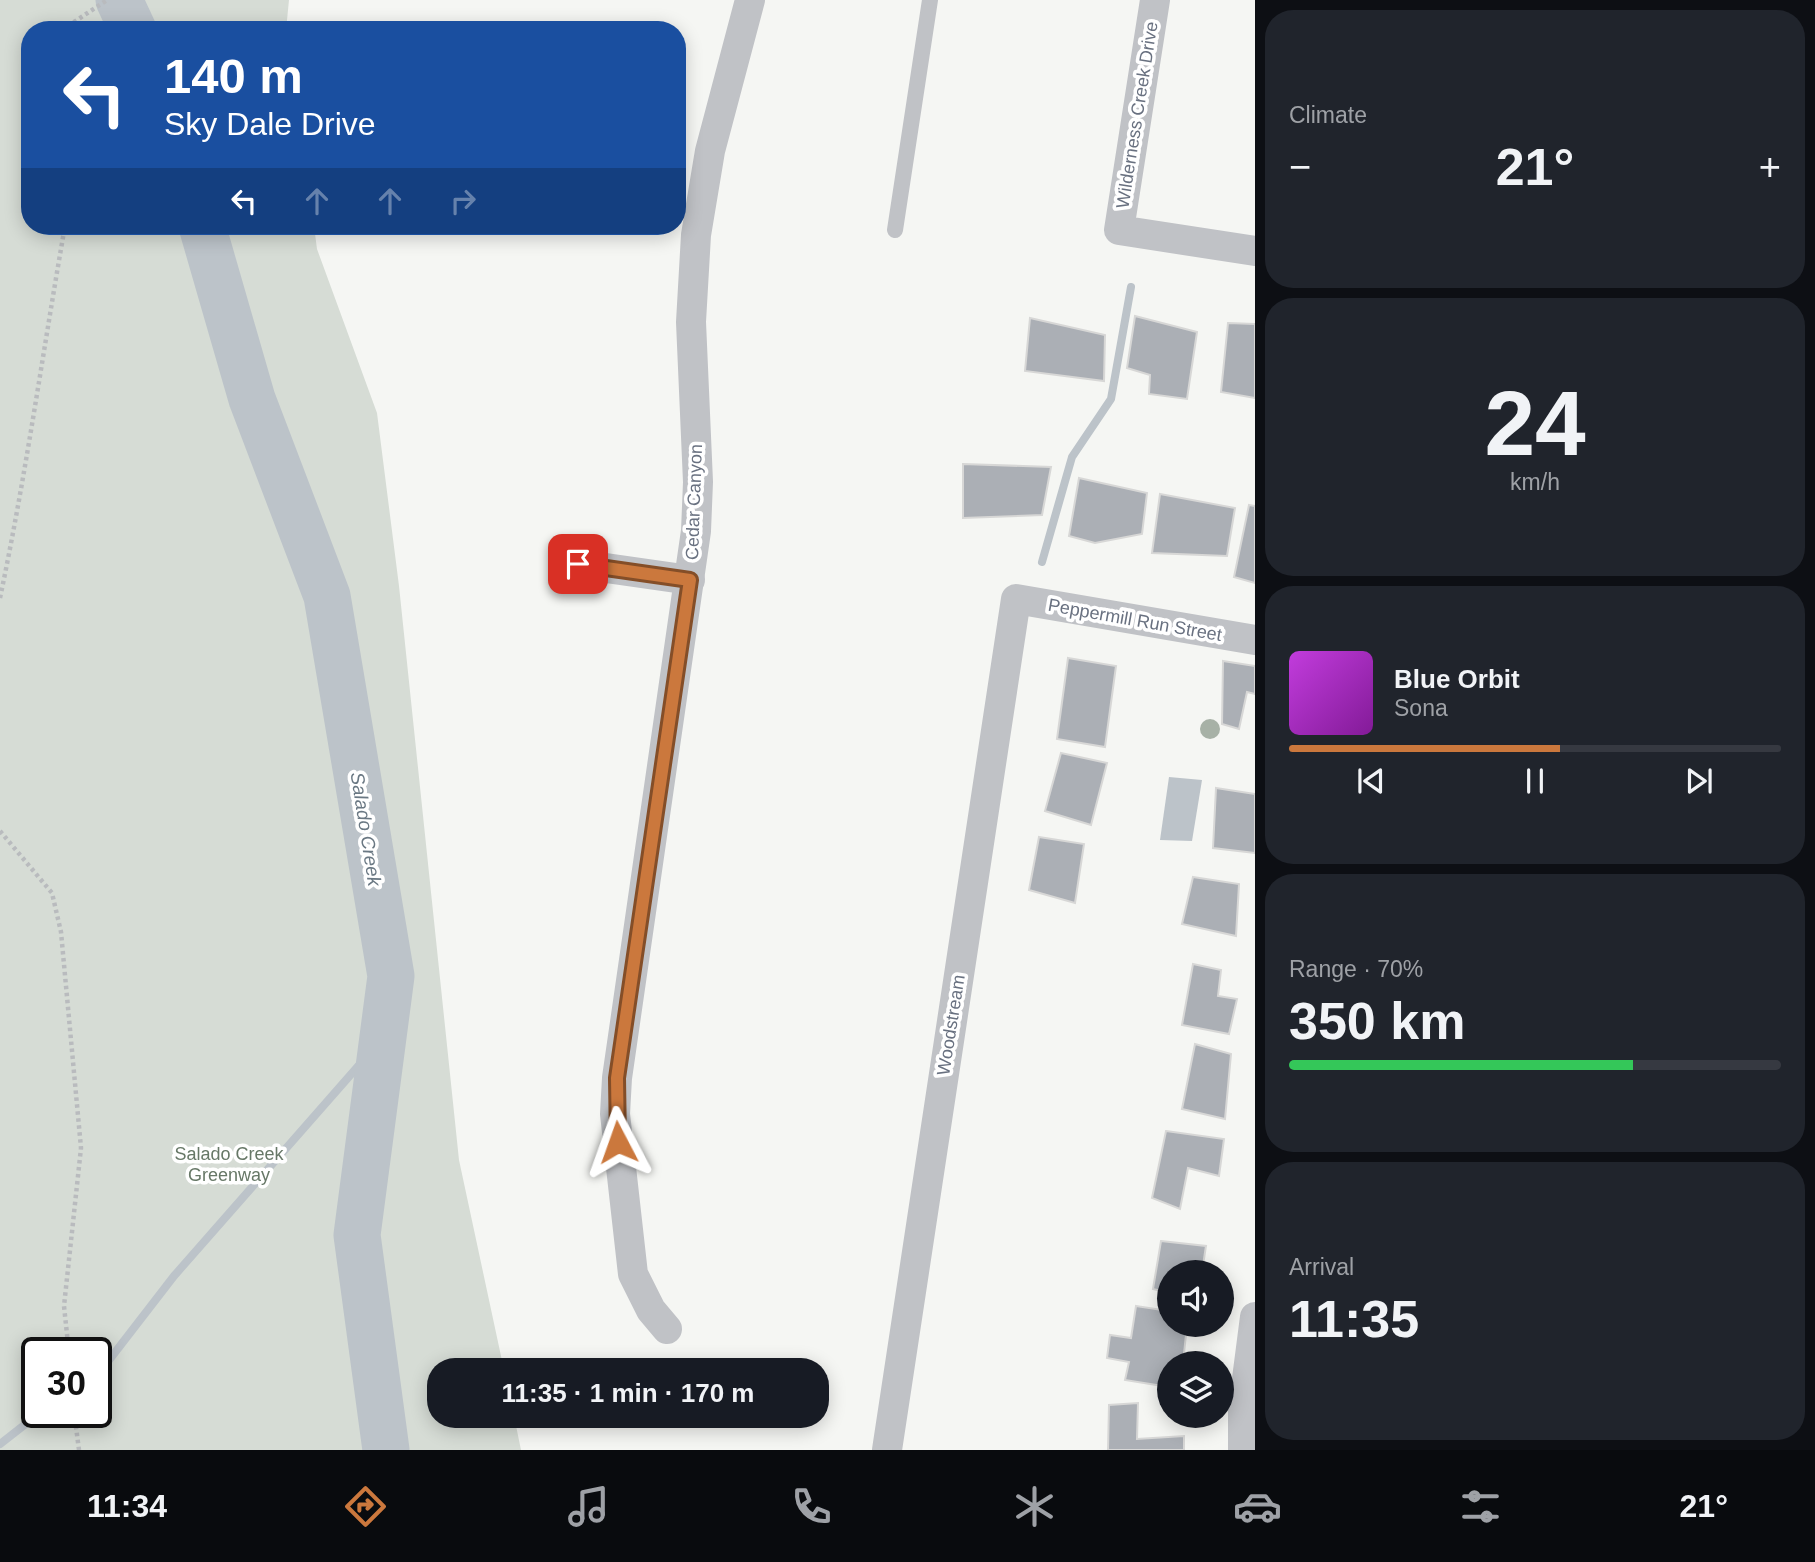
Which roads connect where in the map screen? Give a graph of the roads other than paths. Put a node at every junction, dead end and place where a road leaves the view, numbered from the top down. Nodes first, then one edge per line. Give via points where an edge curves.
1 (750, 0) edge
2 (930, 0) edge
3 (1155, 0) edge
4 (688, 215) edge
5 (895, 230) dead end
6 (1255, 251) edge
7 (578, 564) dead end
8 (690, 580) junction
9 (1016, 600) joint
10 (1255, 640) edge
11 (1255, 1317) edge
12 (667, 1329) dead end
13 (887, 1450) edge
14 (1243, 1450) edge

1 - 4 street, Cedar Canyon
2 - 5 lane
3 - 6 street, Wilderness Creek Drive via 1119,230
4 - 8 street, Cedar Canyon via 698,482
7 - 8 street
8 - 12 street, Cedar Canyon via 615,1114 633,1274 650,1310
9 - 10 street, Peppermill Run Street
9 - 13 street, Woodstream
11 - 14 street via 1242,1410

